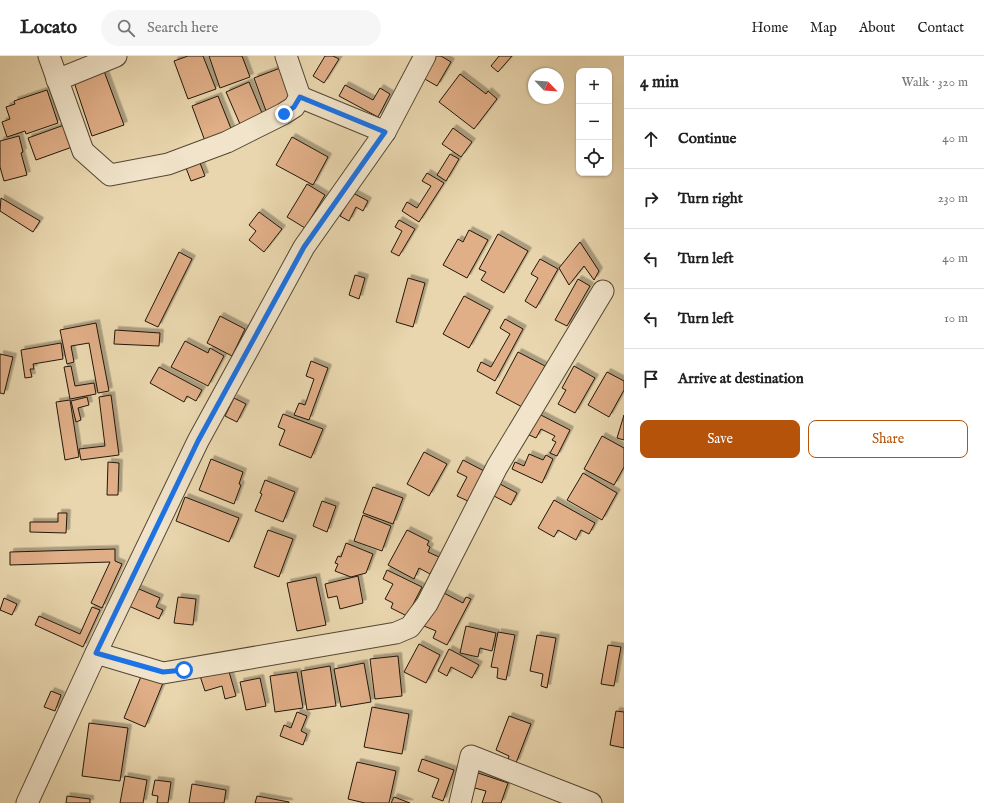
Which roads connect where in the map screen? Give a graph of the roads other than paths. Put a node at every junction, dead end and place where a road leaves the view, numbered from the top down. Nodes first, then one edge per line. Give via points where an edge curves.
1 (49, 56) edge
2 (116, 56) edge
3 (286, 56) edge
4 (426, 56) edge
5 (57, 80) junction
6 (300, 97) junction
7 (385, 132) junction
8 (602, 291) dead end
9 (96, 653) junction
10 (27, 803) edge
11 (460, 803) edge
12 (591, 803) edge

1 - 5 street
2 - 5 street
3 - 6 street
4 - 7 street
5 - 6 street via 83,151 110,175 168,164 226,142 284,114 294,107
6 - 7 street
7 - 9 street via 304,247 198,441
8 - 9 street via 497,467 426,604 410,627 396,633 163,672
9 - 10 street
11 - 12 street via 470,756

